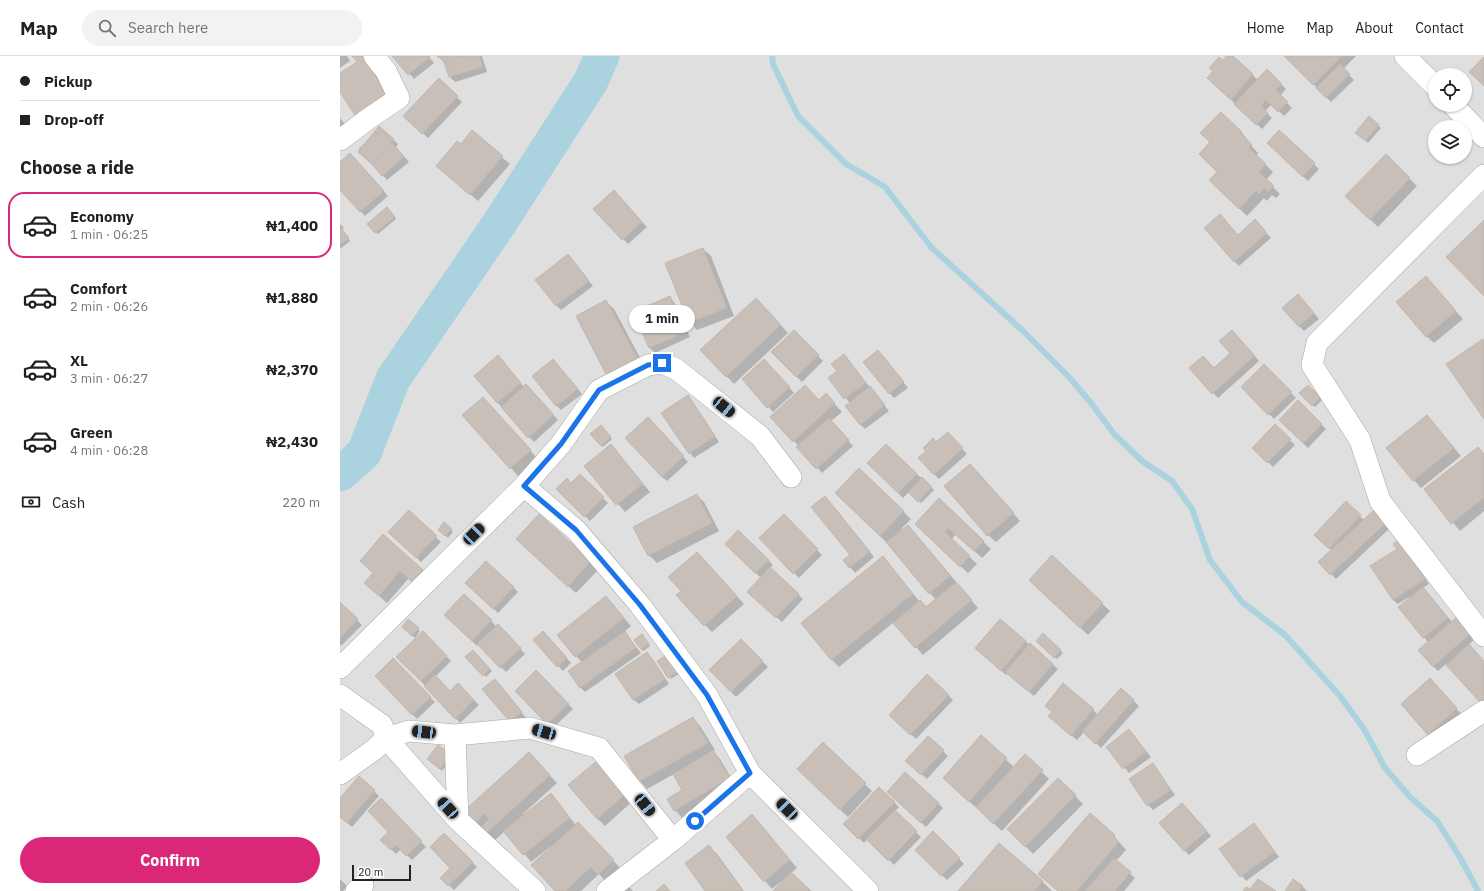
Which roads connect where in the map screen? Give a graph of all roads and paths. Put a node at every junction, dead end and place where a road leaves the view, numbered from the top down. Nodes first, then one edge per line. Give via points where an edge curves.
1 (374, 56) edge
2 (1405, 56) edge
3 (1428, 79) edge
4 (1460, 112) edge
5 (1484, 136) edge
6 (340, 140) edge
7 (1484, 175) edge
8 (792, 477) dead end
9 (524, 486) junction
10 (1484, 636) edge
11 (340, 668) edge
12 (340, 695) edge
13 (1484, 711) edge
14 (455, 735) junction
15 (386, 738) junction
16 (1417, 755) dead end
17 (750, 773) junction
18 (340, 774) edge
19 (458, 820) junction
20 (673, 840) junction
21 (535, 891) edge
22 (607, 891) edge
23 (868, 891) edge

1 - 6 street via 386,71 399,98
2 - 3 street
4 - 5 street
7 - 10 street via 1317,343 1312,365 1360,440 1380,501
8 - 9 street via 760,436 676,369 662,363 648,365 599,390 561,444
9 - 11 street
9 - 17 street via 576,530 640,605 707,695
12 - 15 street via 382,725
13 - 16 street
14 - 15 street via 409,731
14 - 19 street
14 - 20 street via 530,728 599,748
15 - 18 street
15 - 19 street
17 - 20 street
17 - 23 street
19 - 21 street
20 - 22 street

